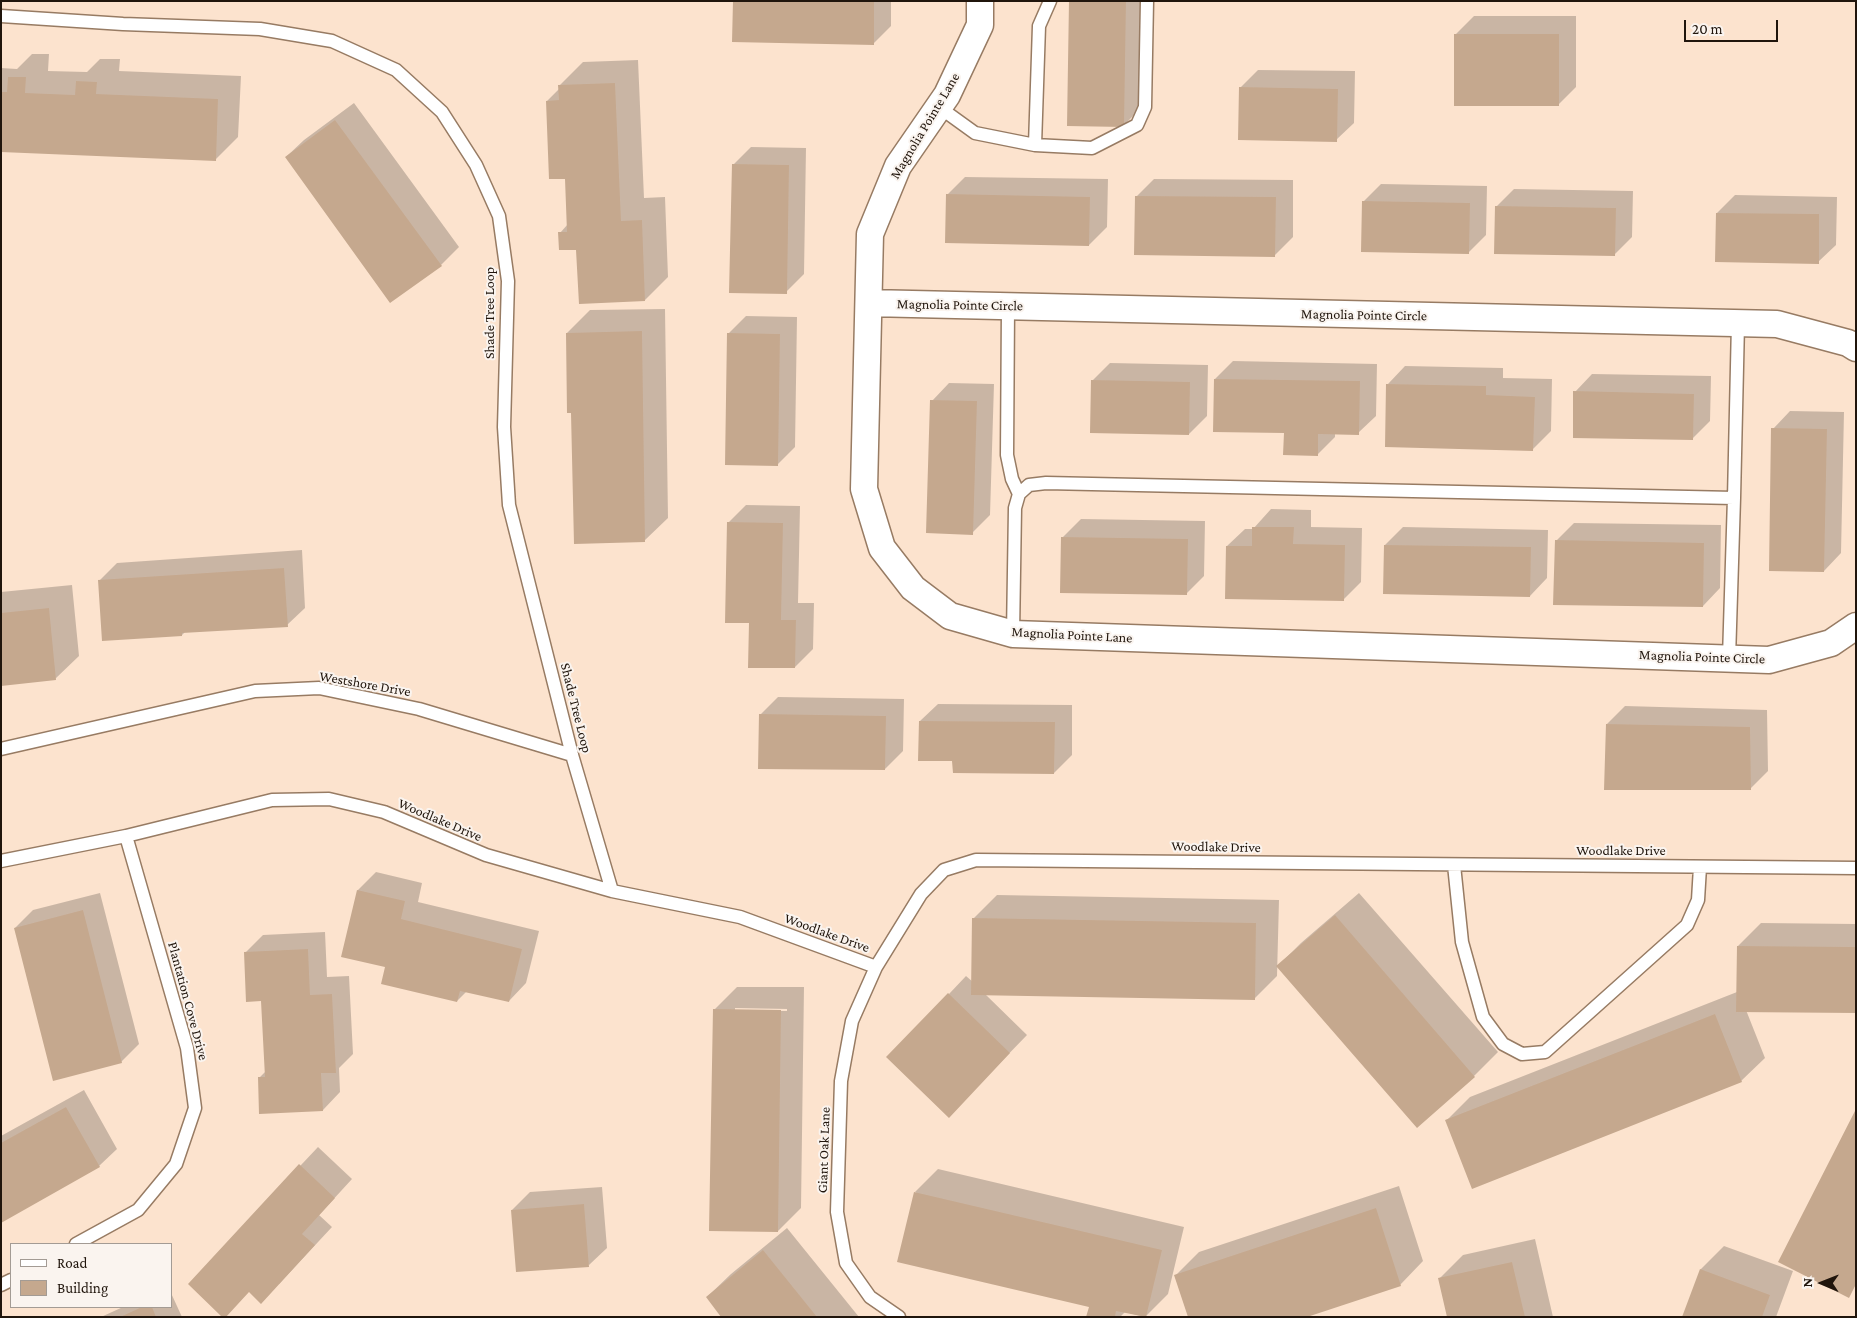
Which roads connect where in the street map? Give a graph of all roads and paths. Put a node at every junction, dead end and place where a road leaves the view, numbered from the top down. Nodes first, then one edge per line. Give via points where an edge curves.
1 (980, 1) edge
2 (1050, 1) edge
3 (1147, 1) edge
4 (1, 16) edge
5 (939, 107) junction
6 (1036, 145) junction
7 (869, 303) junction
8 (1008, 307) junction
9 (1738, 324) junction
10 (1856, 348) edge
11 (1020, 494) junction
12 (1734, 498) junction
13 (1856, 626) edge
14 (1013, 634) junction
15 (1541, 652) joint
16 (1729, 658) junction
17 (1, 749) edge
18 (572, 755) junction
19 (126, 836) junction
20 (1, 861) edge
21 (1454, 864) junction
22 (1700, 866) junction
23 (1856, 868) edge
24 (612, 891) junction
25 (876, 967) junction
26 (78, 1243) edge
27 (898, 1317) edge

1 - 5 street, Magnolia Pointe Lane via 980,25
2 - 6 lane via 1039,26
3 - 6 lane via 1145,107 1137,125 1092,148
4 - 18 lane, Shade Tree Loop via 260,29 332,41 396,70 442,112 476,165 499,216 508,281 504,427 509,505
5 - 6 lane via 975,133
5 - 7 street, Magnolia Pointe Lane via 898,166 870,234
7 - 8 street, Magnolia Pointe Circle
7 - 14 street, Magnolia Pointe Lane via 864,488 882,548 913,588 950,616
8 - 9 street, Magnolia Pointe Circle
8 - 11 lane via 1007,455 1012,479
9 - 10 street, Magnolia Pointe Circle via 1777,324
9 - 12 lane
11 - 12 lane via 1029,485 1046,483
11 - 14 lane via 1014,508
12 - 16 lane
13 - 16 street, Magnolia Pointe Circle via 1831,643 1778,658
14 - 15 street, Magnolia Pointe Lane
15 - 16 street, Magnolia Pointe Circle
17 - 18 lane, Westshore Drive via 255,691 319,688 419,709
18 - 24 lane, Shade Tree Loop
19 - 20 lane, Woodlake Drive
19 - 24 lane, Woodlake Drive via 272,800 329,799 384,812 486,856
19 - 26 lane, Plantation Cove Drive via 187,1048 195,1108 176,1164 138,1210
21 - 22 lane, Woodlake Drive
21 - 22 lane via 1462,942 1483,1017 1503,1044 1522,1054 1545,1052 1687,925 1698,900
21 - 25 lane, Woodlake Drive via 976,860 944,870 921,894
22 - 23 lane, Woodlake Drive
24 - 25 lane, Woodlake Drive via 740,917
25 - 27 lane, Giant Oak Lane via 852,1020 841,1081 838,1212 846,1263 870,1297

